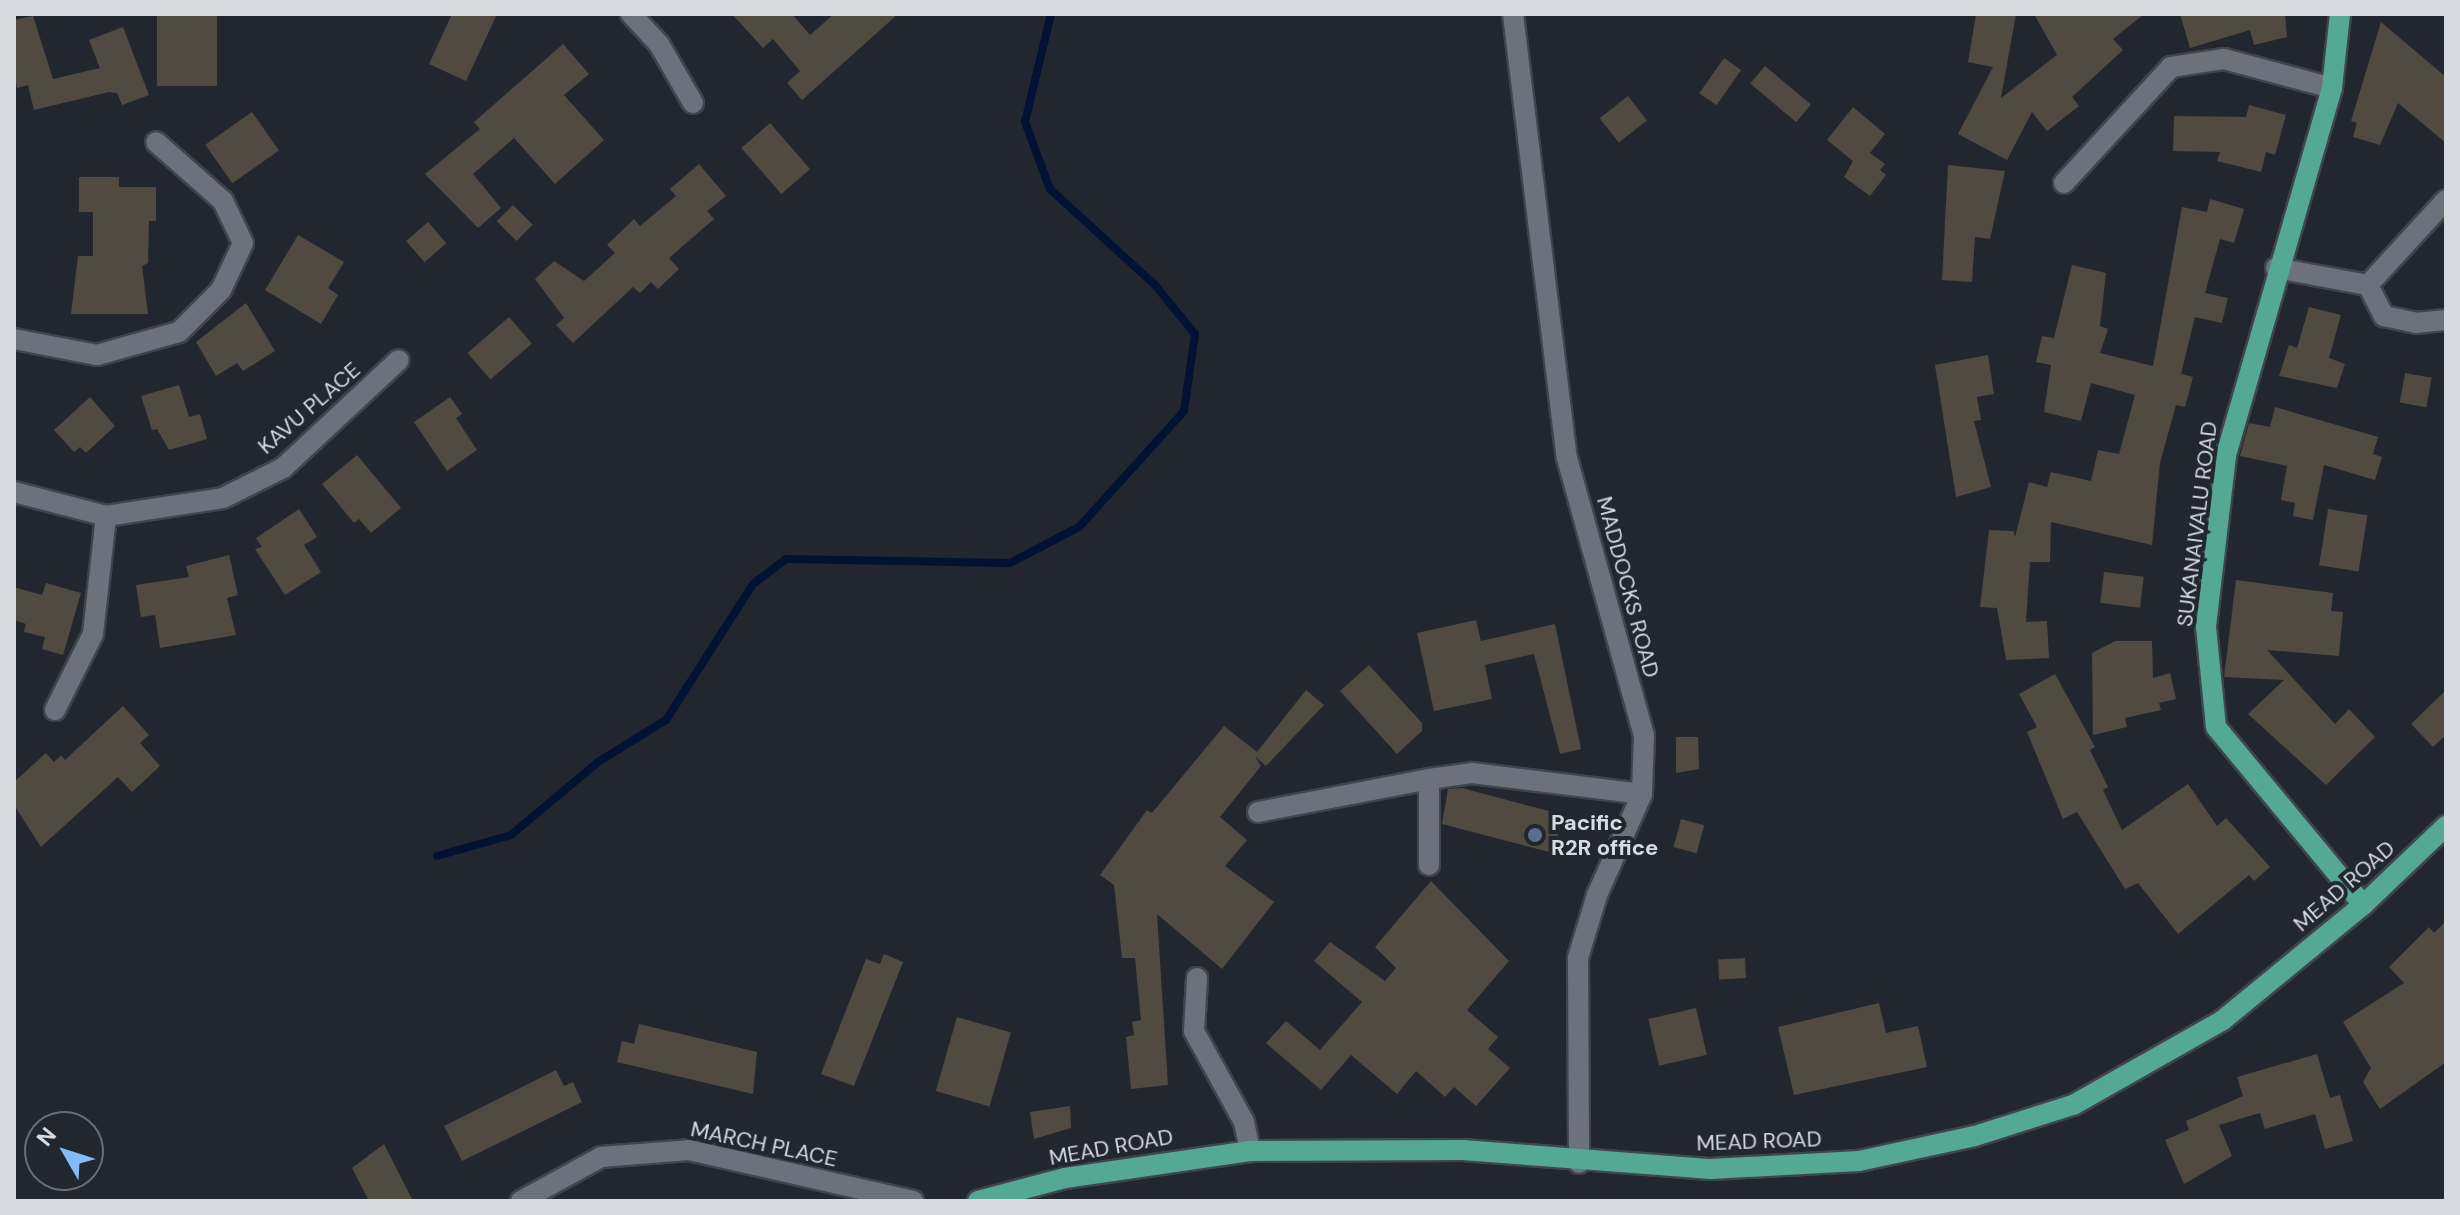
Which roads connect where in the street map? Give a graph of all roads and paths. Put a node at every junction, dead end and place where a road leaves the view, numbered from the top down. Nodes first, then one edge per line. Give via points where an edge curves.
1 (631, 14) edge
2 (1513, 14) edge
3 (2340, 14) edge
4 (2332, 88) junction
5 (693, 103) dead end
6 (156, 142) dead end
7 (2064, 183) dead end
8 (2446, 200) edge
9 (2276, 268) junction
10 (2368, 285) junction
11 (2446, 320) edge
12 (14, 339) edge
13 (399, 360) dead end
14 (14, 492) edge
15 (106, 516) junction
16 (55, 710) dead end
17 (1429, 779) junction
18 (1642, 794) junction
19 (1258, 812) dead end
20 (2446, 826) edge
21 (1429, 865) dead end
22 (2363, 905) junction
23 (1197, 978) dead end
24 (1250, 1151) junction
25 (1579, 1163) junction
26 (521, 1201) edge
27 (913, 1201) edge
28 (978, 1201) edge

1 - 5 street via 659,44
2 - 18 street, MADDOCKS ROAD via 1567,458 1644,736
3 - 4 main road, SUKANAIVALU ROAD
4 - 7 street via 2224,59 2171,67
4 - 9 main road, SUKANAIVALU ROAD
6 - 12 street via 223,201 243,243 221,290 179,332 97,355
8 - 10 street
9 - 10 street
9 - 22 main road, SUKANAIVALU ROAD via 2226,456 2206,627 2216,727
10 - 11 street via 2384,316 2416,323
13 - 15 street, KAVU PLACE via 283,468 223,498
14 - 15 street, KAVU PLACE
15 - 16 street via 93,634
17 - 18 street via 1472,773
17 - 19 street
17 - 21 street
18 - 25 street, MADDOCKS ROAD via 1597,895 1578,958
20 - 22 main road, MEAD ROAD
22 - 25 main road, MEAD ROAD via 2223,1020 2073,1105 1859,1161 1711,1169
23 - 24 street via 1194,1031 1244,1122
24 - 25 main road, MEAD ROAD via 1463,1150
24 - 28 main road, MEAD ROAD via 1065,1178
26 - 27 street, MARCH PLACE via 601,1157 689,1150

